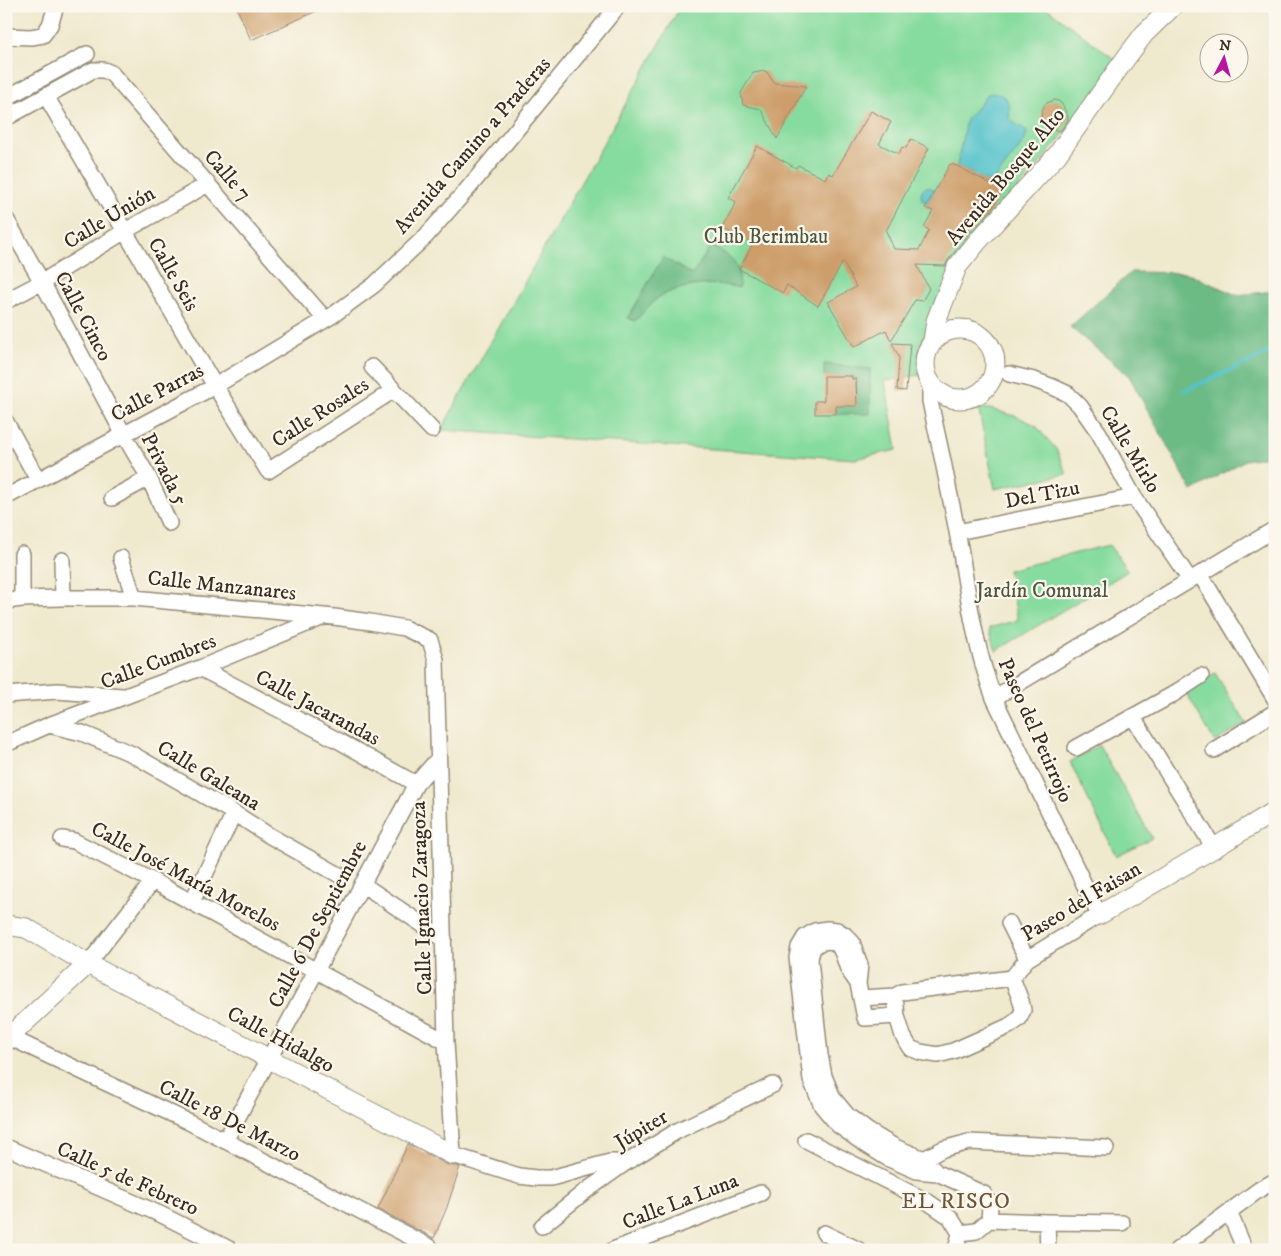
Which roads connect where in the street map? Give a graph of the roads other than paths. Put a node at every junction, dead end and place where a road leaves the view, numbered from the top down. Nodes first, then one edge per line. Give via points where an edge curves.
1 (56, 6) edge
2 (618, 6) edge
3 (1173, 6) edge
4 (6, 36) edge
5 (87, 54) dead end
6 (46, 96) junction
7 (6, 98) edge
8 (6, 118) edge
9 (208, 184) junction
10 (6, 219) edge
11 (125, 231) junction
12 (42, 282) junction
13 (6, 301) edge
14 (325, 319) junction
15 (933, 341) junction
16 (372, 367) dead end
17 (1003, 372) junction
18 (930, 382) junction
19 (215, 386) junction
20 (394, 390) junction
21 (6, 422) edge
22 (432, 430) dead end
23 (124, 434) junction
24 (268, 471) joint
25 (149, 478) junction
26 (38, 480) junction
27 (6, 497) edge
28 (1134, 497) junction
29 (112, 498) dead end
30 (169, 523) dead end
31 (1275, 528) edge
32 (957, 532) junction
33 (22, 554) dead end
34 (121, 558) dead end
35 (62, 560) dead end
36 (1195, 577) junction
37 (63, 598) junction
38 (134, 598) junction
39 (22, 599) junction
40 (6, 601) edge
41 (324, 617) junction
42 (430, 640) joint
43 (200, 668) junction
44 (1201, 676) dead end
45 (6, 695) edge
46 (126, 696) junction
47 (994, 698) junction
48 (1275, 700) edge
49 (1275, 712) edge
50 (1133, 717) junction
51 (49, 725) junction
52 (6, 744) edge
53 (1076, 748) dead end
54 (1214, 750) dead end
55 (438, 759) junction
56 (416, 784) junction
57 (1275, 811) edge
58 (234, 813) junction
59 (62, 839) dead end
60 (1214, 848) junction
61 (341, 876) dead end
62 (153, 881) junction
63 (362, 884) junction
64 (192, 902) junction
65 (1099, 916) junction
66 (1009, 923) dead end
67 (6, 925) edge
68 (444, 939) junction
69 (1027, 959) junction
70 (88, 964) junction
71 (317, 970) junction
72 (1012, 978) junction
73 (860, 991) junction
74 (898, 994) junction
75 (897, 1016) junction
76 (8, 1039) edge
77 (446, 1042) junction
78 (269, 1058) junction
79 (773, 1085) dead end
80 (806, 1140) dead end
81 (226, 1141) junction
82 (6, 1147) edge
83 (1106, 1148) dead end
84 (453, 1155) junction
85 (624, 1164) junction
86 (920, 1165) junction
87 (1275, 1181) edge
88 (761, 1193) dead end
89 (1228, 1212) junction
90 (989, 1220) junction
91 (1047, 1222) junction
92 (1122, 1223) dead end
93 (542, 1226) dead end
94 (824, 1233) dead end
95 (960, 1233) junction
96 (430, 1247) dead end
97 (231, 1250) edge
98 (613, 1250) edge
99 (859, 1250) edge
100 (956, 1250) edge
101 (1048, 1250) edge
102 (1177, 1250) edge
103 (1245, 1250) edge

1 - 4 street via 43,36
2 - 14 street, Avenida Camino a Praderas via 426,236 374,284
3 - 15 street, Avenida Bosque Alto via 1144,34 1122,62 1057,155 957,267 936,320
5 - 7 street
6 - 8 street
6 - 9 street, Calle 7 via 94,70 111,73
6 - 11 street, Calle Seis
9 - 11 street, Calle Unión
9 - 14 street, Calle 7
10 - 12 street, Calle Cinco
11 - 12 street, Calle Unión
11 - 19 street, Calle Seis
12 - 13 street, Calle Unión
12 - 23 street, Calle Cinco
14 - 19 street, Calle Parras
15 - 17 street via 944,332 971,330 992,348
15 - 18 street via 925,366
16 - 20 street
17 - 18 street via 981,392 969,398 953,398 939,392
17 - 28 street, Calle Mirlo via 1053,386 1068,394 1099,433
18 - 32 street, Paseo del Petirrojo via 930,404
19 - 23 street, Calle Parras
19 - 24 street, Calle Seis
20 - 22 street
20 - 24 street, Calle Rosales
21 - 26 street
23 - 25 street, Privada 5
23 - 26 street, Calle Parras
25 - 29 street
25 - 30 street, Privada 5
26 - 27 street, Calle Parras
28 - 32 street, Del Tizu
28 - 36 street, Calle Mirlo
31 - 36 street
32 - 47 street, Paseo del Petirrojo via 978,645
33 - 39 street
34 - 38 street
35 - 37 street
36 - 47 street
36 - 48 street, Calle Mirlo
37 - 38 street, Calle Manzanares
37 - 39 street, Calle Manzanares
38 - 41 street, Calle Manzanares
39 - 40 street, Calle Manzanares
41 - 42 street, Calle Manzanares via 404,628
41 - 43 street, Calle Cumbres
42 - 55 street, Calle Ignacio Zaragoza via 436,660
43 - 46 street, Calle Cumbres
43 - 56 street, Calle Jacarandas
44 - 50 street
45 - 46 street via 57,691
46 - 51 street, Calle Cumbres
47 - 65 street, Paseo del Petirrojo
49 - 54 street
50 - 53 street
50 - 60 street
51 - 52 street, Calle Cumbres
51 - 58 street, Calle Galeana via 82,733 132,754
55 - 56 street, Calle 6 De Septiembre
55 - 68 street, Calle Ignacio Zaragoza
56 - 63 street, Calle 6 De Septiembre
57 - 60 street, Paseo del Faisan
58 - 61 street, Calle Galeana
58 - 64 street
59 - 62 street, Calle José María Morelos via 74,841
60 - 65 street, Paseo del Faisan
62 - 64 street, Calle José María Morelos
62 - 70 street
63 - 68 street
63 - 71 street, Calle 6 De Septiembre
64 - 71 street, Calle José María Morelos
65 - 69 street, Paseo del Faisan
66 - 69 street
67 - 70 street, Calle Hidalgo via 26,928
68 - 77 street, Calle Ignacio Zaragoza
69 - 72 street, Paseo del Faisan
70 - 76 street
70 - 78 street, Calle Hidalgo
71 - 77 street, Calle José María Morelos
71 - 78 street, Calle 6 De Septiembre
72 - 74 street
72 - 75 street via 1022,1002 1019,1019 953,1051 938,1055 910,1048
73 - 74 street
73 - 75 street via 866,1018
73 - 86 street via 841,949 835,943 824,941 816,944 810,960 820,1055 833,1098 848,1116
74 - 75 street
76 - 81 street, Calle 18 De Marzo
77 - 84 street, Calle Ignacio Zaragoza
78 - 81 street, Calle 6 De Septiembre
78 - 84 street, Calle Hidalgo
79 - 85 street, Júpiter via 677,1131
80 - 95 street via 928,1202 950,1217
81 - 96 street, Calle 18 De Marzo
82 - 97 street, Calle 5 de Febrero via 162,1215
83 - 86 street via 969,1142 942,1149
84 - 85 street via 519,1176 536,1178 551,1178 610,1162
85 - 93 street, Júpiter
86 - 90 street via 984,1194 990,1207
87 - 89 street
88 - 98 street, Calle La Luna
89 - 102 street
89 - 103 street
90 - 91 street
90 - 95 street via 976,1230
91 - 92 street
91 - 101 street
94 - 99 street
95 - 100 street

